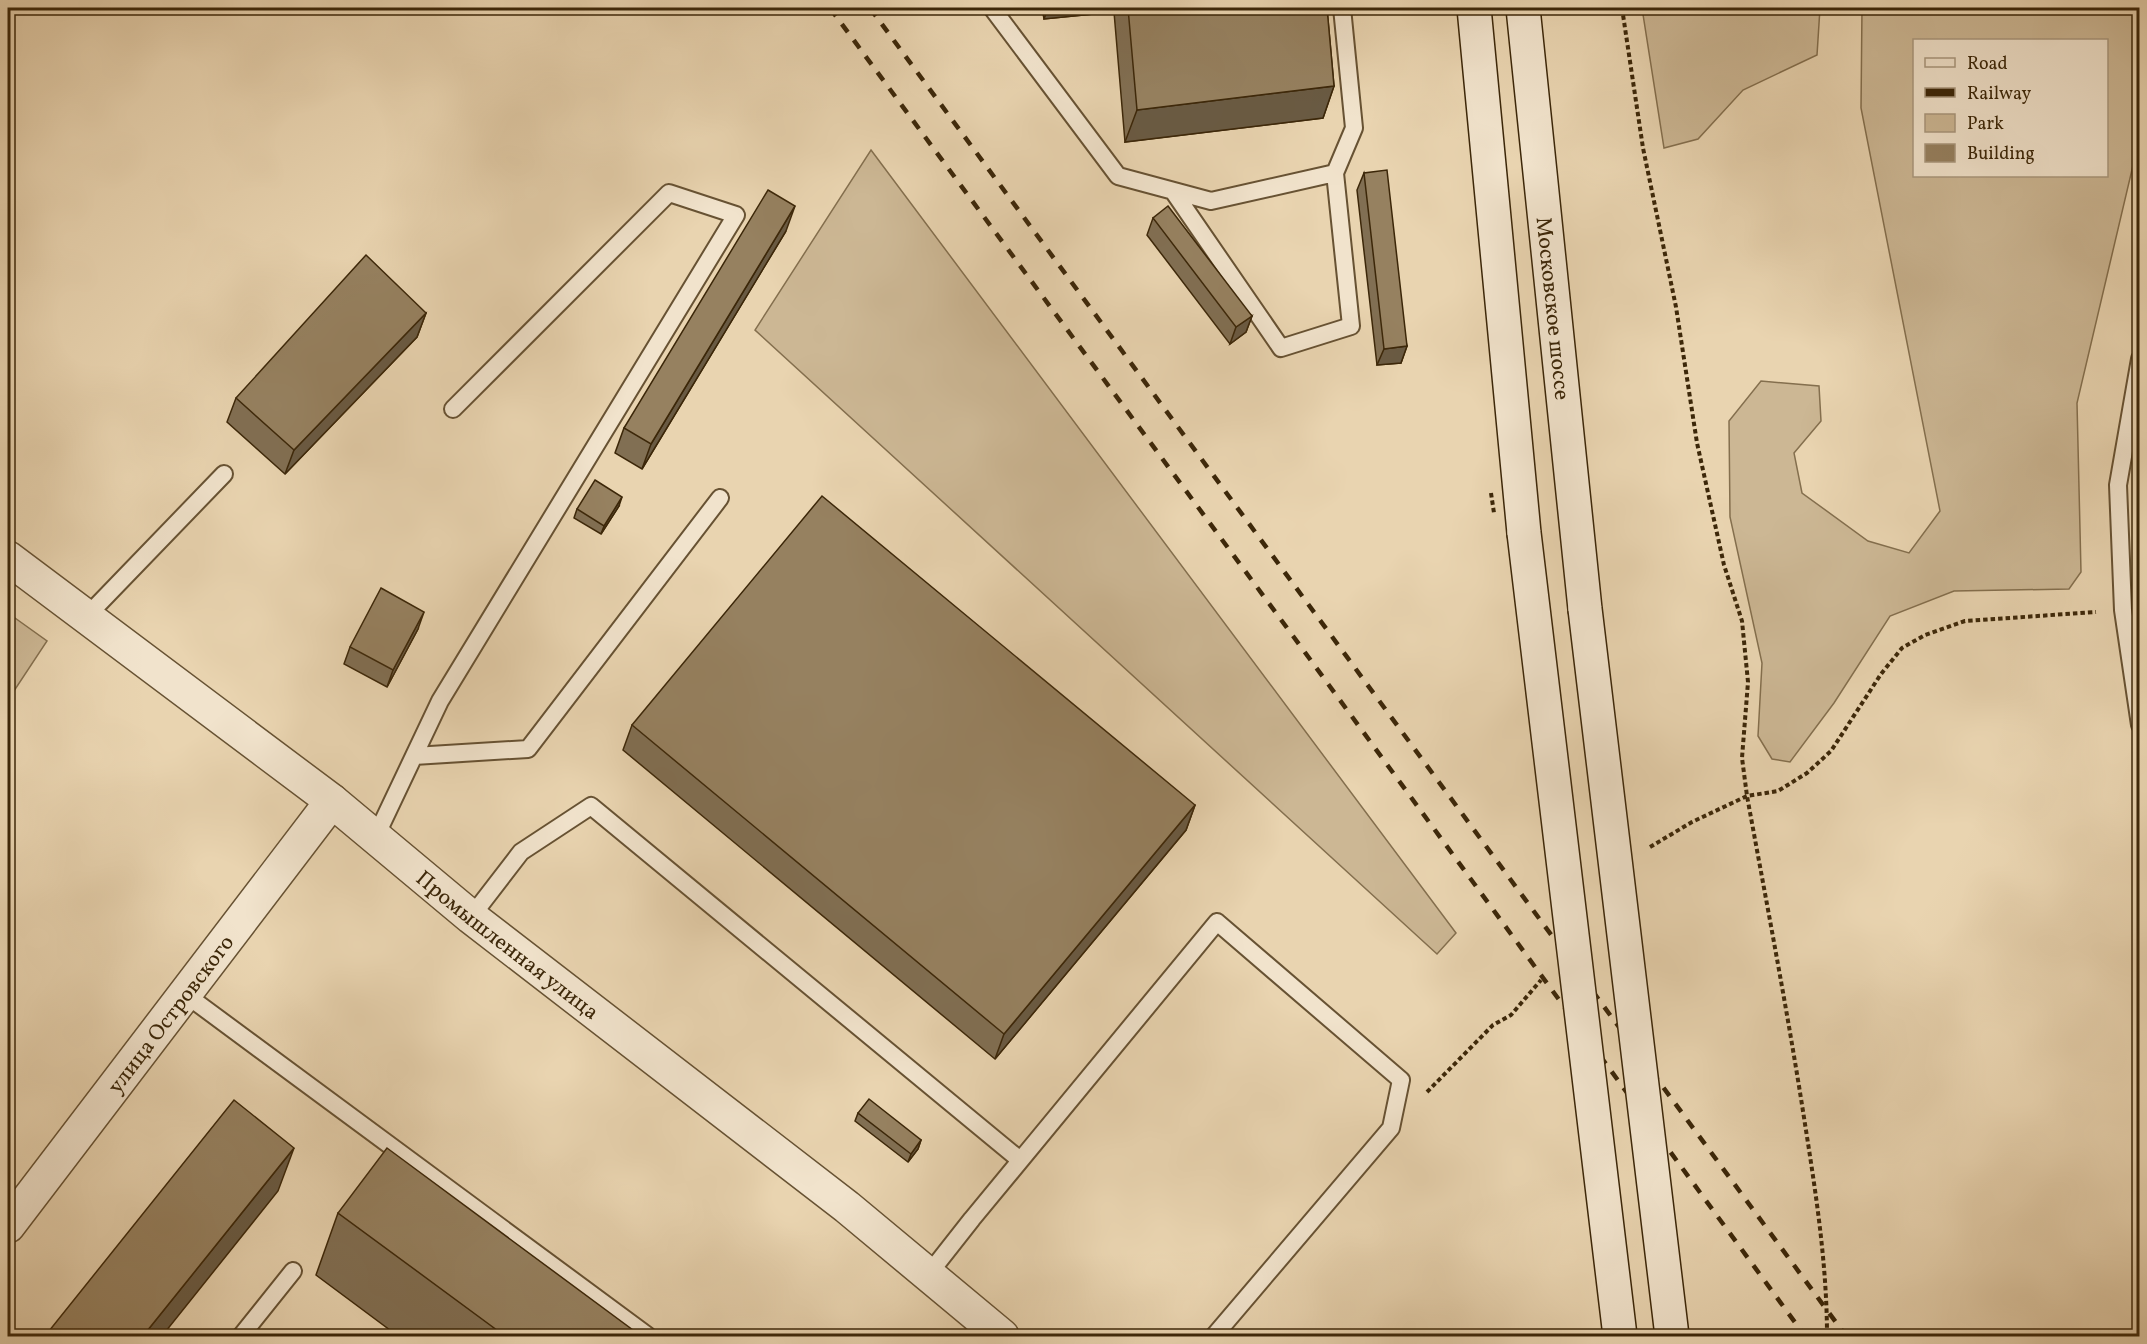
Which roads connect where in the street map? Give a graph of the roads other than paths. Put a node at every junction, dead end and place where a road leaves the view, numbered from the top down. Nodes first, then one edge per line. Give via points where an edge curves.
1 (993, 8) edge
2 (1342, 8) edge
3 (1474, 8) edge
4 (1522, 8) edge
5 (1335, 173) junction
6 (1173, 191) junction
7 (2139, 359) edge
8 (453, 409) dead end
9 (224, 474) dead end
10 (720, 498) dead end
11 (8, 558) edge
12 (86, 617) junction
13 (2139, 725) edge
14 (414, 756) junction
15 (332, 801) junction
16 (376, 836) junction
17 (471, 917) junction
18 (185, 994) junction
19 (1020, 1160) junction
20 (8, 1226) edge
21 (293, 1271) dead end
22 (928, 1275) junction
23 (241, 1336) edge
24 (648, 1336) edge
25 (1002, 1336) edge
26 (1214, 1336) edge
27 (1620, 1336) edge
28 (1672, 1336) edge

1 - 6 lane via 1118,176
2 - 5 lane via 1354,128
3 - 27 main road, bridge via 1524,533
4 - 28 main road, Московское шоссе, bridge via 1585,609
5 - 6 lane via 1211,201
5 - 6 lane via 1351,326 1281,348
7 - 13 lane via 2118,484 2123,610
8 - 14 lane via 669,193 736,215 440,701
9 - 12 lane
10 - 14 lane via 528,749
11 - 12 main road, Промышленная улица
12 - 15 main road, Промышленная улица
14 - 16 lane
15 - 16 main road, Промышленная улица
15 - 18 main road, улица Островского
16 - 17 main road, Промышленная улица
17 - 19 lane via 521,852 591,806
17 - 22 main road, Промышленная улица via 847,1207
18 - 20 main road, улица Островского
18 - 24 lane
19 - 22 lane
19 - 26 lane via 1217,922 1401,1080 1390,1128
21 - 23 lane
22 - 25 main road, Промышленная улица

